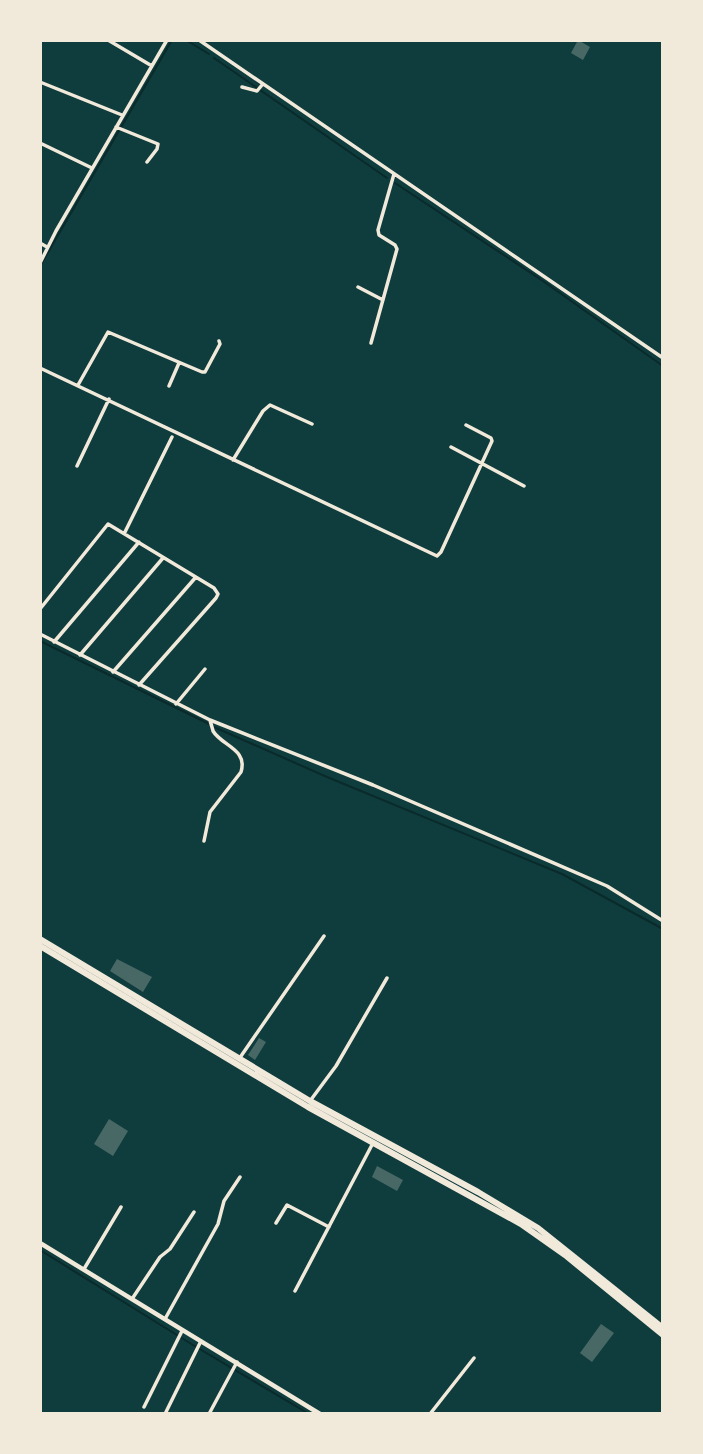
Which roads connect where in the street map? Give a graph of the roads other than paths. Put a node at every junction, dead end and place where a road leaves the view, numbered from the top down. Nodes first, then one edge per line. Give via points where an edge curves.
1 (108, 40) edge
2 (167, 40) edge
3 (199, 40) edge
4 (152, 66) junction
5 (40, 82) edge
6 (262, 85) junction
7 (242, 87) dead end
8 (122, 115) junction
9 (116, 127) junction
10 (40, 143) edge
11 (147, 162) dead end
12 (92, 168) junction
13 (394, 174) junction
14 (40, 243) edge
15 (47, 247) junction
16 (40, 263) edge
17 (358, 287) dead end
18 (383, 300) junction
19 (219, 341) dead end
20 (371, 343) dead end
21 (663, 358) edge
22 (180, 363) junction
23 (40, 368) edge
24 (78, 385) junction
25 (169, 386) dead end
26 (109, 399) junction
27 (312, 424) dead end
28 (466, 425) dead end
29 (173, 437) dead end
30 (451, 447) dead end
31 (233, 460) junction
32 (481, 464) junction
33 (77, 466) dead end
34 (524, 486) dead end
35 (125, 533) junction
36 (139, 542) junction
37 (164, 558) junction
38 (196, 577) junction
39 (40, 609) edge
40 (40, 634) edge
41 (54, 642) junction
42 (80, 655) junction
43 (205, 669) dead end
44 (113, 672) junction
45 (139, 685) junction
46 (176, 704) junction
47 (209, 720) junction
48 (204, 841) dead end
49 (663, 921) edge
50 (324, 936) dead end
51 (40, 939) edge
52 (44, 946) edge
53 (387, 978) dead end
54 (238, 1061) junction
55 (310, 1101) junction
56 (373, 1143) junction
57 (240, 1177) dead end
58 (121, 1207) dead end
59 (194, 1212) dead end
60 (276, 1223) dead end
61 (329, 1227) junction
62 (40, 1243) edge
63 (84, 1269) junction
64 (295, 1291) dead end
65 (132, 1299) junction
66 (165, 1319) junction
67 (663, 1328) edge
68 (181, 1332) junction
69 (663, 1335) edge
70 (200, 1343) junction
71 (474, 1358) dead end
72 (236, 1364) junction
73 (144, 1407) dead end
74 (165, 1414) edge
75 (209, 1414) edge
76 (320, 1414) edge
77 (430, 1414) edge

1 - 4 street
2 - 4 street
3 - 6 street
4 - 8 street
5 - 8 street
6 - 7 street via 257,92
6 - 13 street
8 - 9 street
9 - 11 street via 158,145
9 - 12 street
10 - 12 street
12 - 15 street
13 - 18 street via 378,230 397,247
13 - 21 street
14 - 15 street
15 - 16 street
17 - 18 street
18 - 20 street
19 - 22 street via 205,372
22 - 24 street via 108,332
22 - 25 street
23 - 24 street
24 - 26 street
26 - 31 street
26 - 33 street
27 - 31 street via 270,405
28 - 32 street via 492,439
29 - 35 street
30 - 32 street
31 - 32 street via 437,556
32 - 34 street
35 - 36 street
35 - 39 street via 111,524 106,526
36 - 37 street
36 - 41 street
37 - 38 street
37 - 42 street
38 - 44 street
38 - 45 street via 217,591 216,598
40 - 41 street
41 - 42 street
42 - 44 street
43 - 46 street
44 - 45 street
45 - 46 street
46 - 47 street
47 - 48 street via 243,764 210,812
47 - 49 street via 560,865 616,891
50 - 54 street
51 - 52 highway
52 - 54 highway
53 - 55 street
54 - 55 highway
54 - 56 highway
55 - 67 highway via 538,1228
56 - 61 street
56 - 69 highway via 535,1233
57 - 66 street
58 - 63 street
59 - 65 street
60 - 61 street via 287,1205
61 - 64 street
62 - 63 street
63 - 65 street
65 - 66 street
66 - 68 street
68 - 70 street
68 - 73 street
70 - 72 street
70 - 74 street
71 - 77 street
72 - 75 street
72 - 76 street

